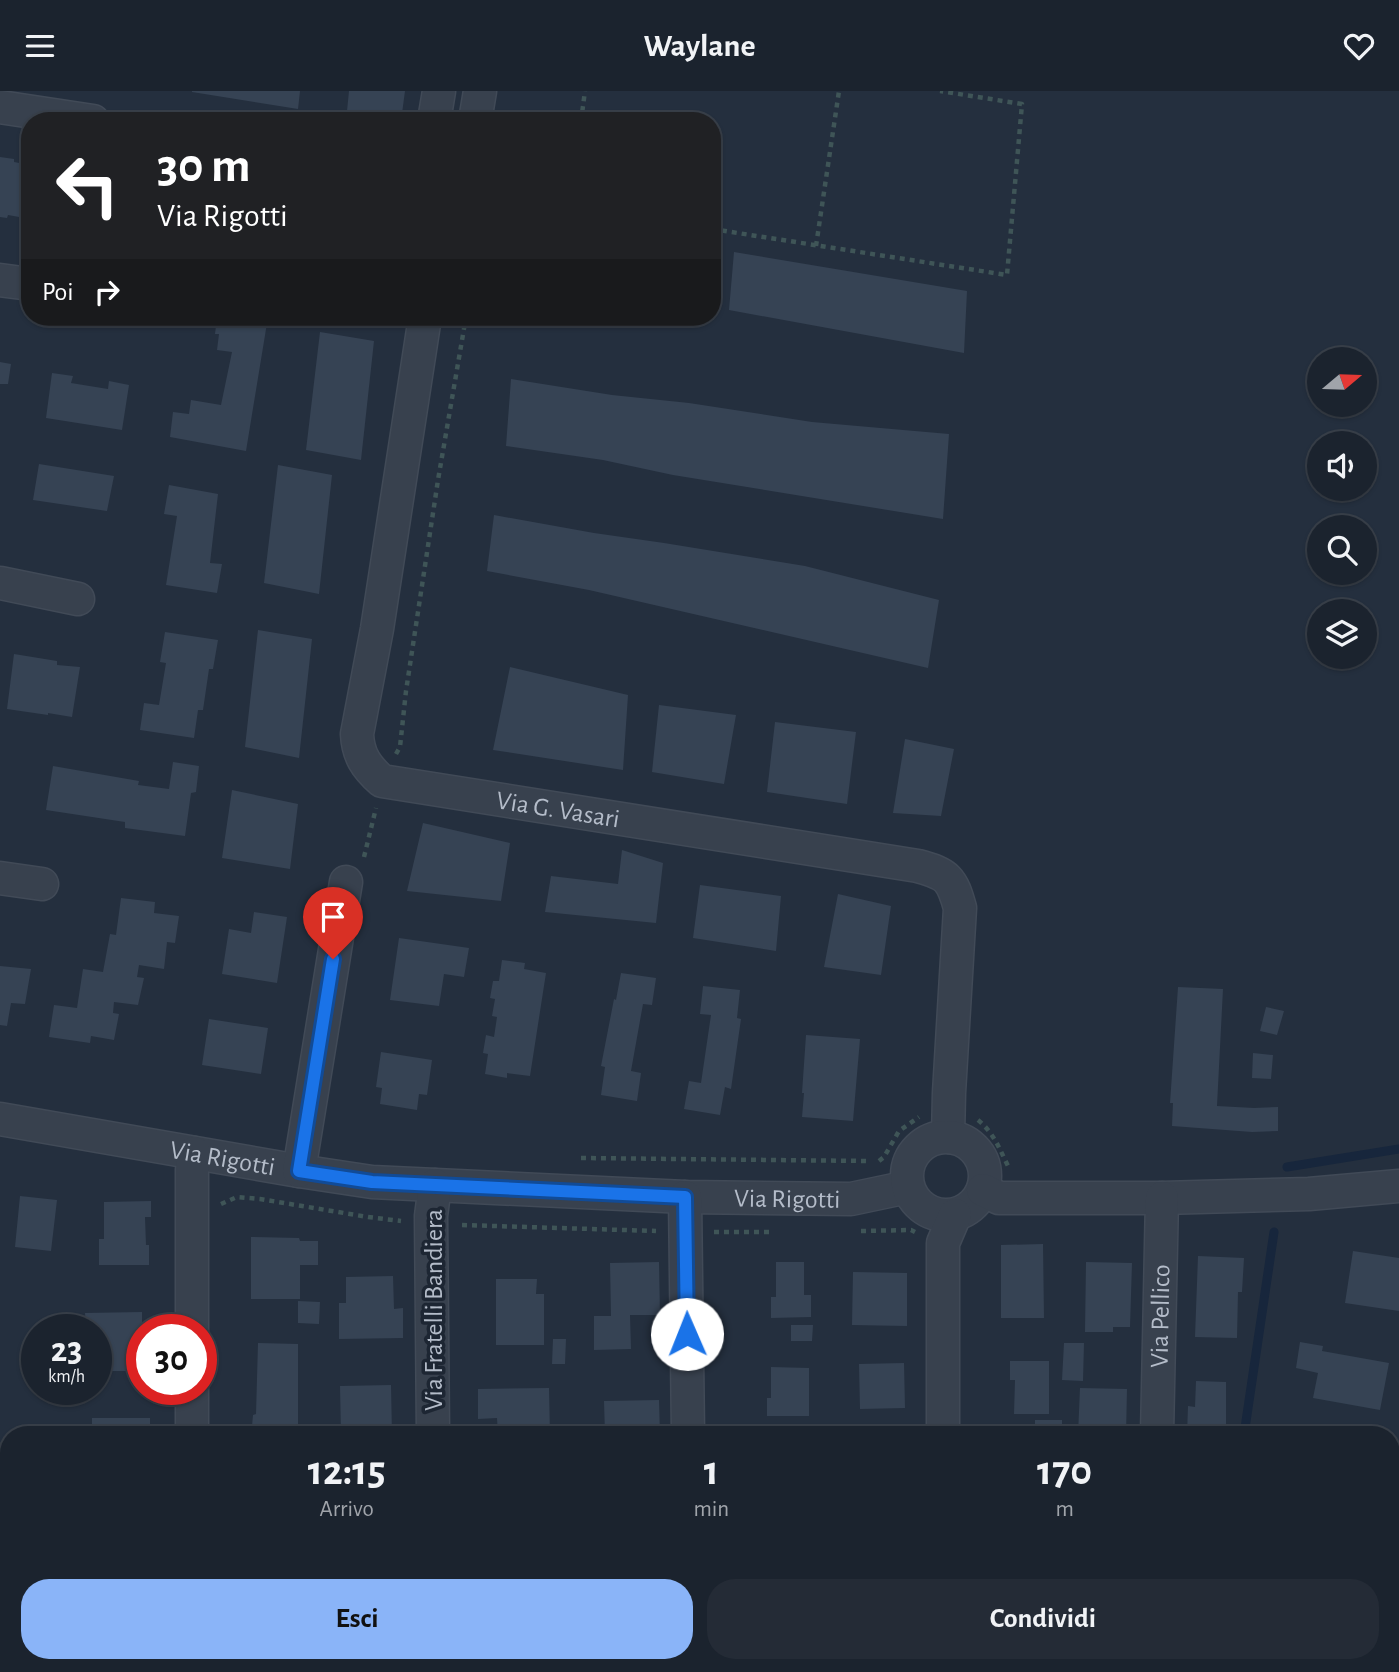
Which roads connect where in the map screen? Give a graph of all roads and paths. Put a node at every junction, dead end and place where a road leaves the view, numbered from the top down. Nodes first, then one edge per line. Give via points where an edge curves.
1 (439, 91) edge
2 (480, 91) edge
3 (585, 91) edge
4 (839, 91) edge
5 (940, 91) edge
6 (0, 107) edge
7 (33, 112) edge
8 (436, 112) edge
9 (476, 112) edge
10 (582, 112) edge
11 (721, 230) edge
12 (816, 246) junction
13 (0, 279) edge
14 (21, 282) edge
15 (424, 326) edge
16 (464, 326) edge
17 (0, 583) edge
18 (78, 599) dead end
19 (400, 747) dead end
20 (374, 813) dead end
21 (0, 878) edge
22 (346, 882) joint
23 (43, 884) dead end
24 (922, 1114) dead end
25 (973, 1114) dead end
26 (0, 1119) edge
27 (948, 1137) junction
28 (194, 1153) junction
29 (709, 1160) dead end
30 (1009, 1168) dead end
31 (299, 1171) junction
32 (435, 1185) junction
33 (1399, 1185) edge
34 (908, 1187) junction
35 (983, 1190) junction
36 (685, 1197) junction
37 (1162, 1198) junction
38 (214, 1210) dead end
39 (955, 1215) junction
40 (431, 1224) junction
41 (858, 1231) dead end
42 (779, 1232) dead end
43 (685, 1233) junction
44 (917, 1234) dead end
45 (192, 1314) edge
46 (192, 1405) edge
47 (192, 1426) edge
48 (433, 1426) edge
49 (688, 1426) edge
50 (943, 1426) edge
51 (1157, 1426) edge

1 - 8 street
2 - 9 street
3 - 10 path
4 - 12 path
5 - 12 path via 1022,104 1007,275
6 - 7 street
11 - 12 path
13 - 14 street
15 - 27 street, Via G. Vasari via 357,734 363,762 382,781 918,866 948,878 960,908
16 - 19 path
17 - 18 street
20 - 22 path via 358,884
21 - 23 street
22 - 31 street
24 - 29 path via 899,1131 879,1161
25 - 30 path via 988,1128
26 - 28 street, Via Rigotti
27 - 34 street via 919,1147 908,1165
27 - 35 street via 971,1145 979,1154 984,1166
28 - 31 street, Via Rigotti
28 - 45 street
31 - 32 street, Via Rigotti
32 - 36 street, Via Rigotti
32 - 40 street, Via Fratelli Bandiera
33 - 37 street via 1309,1194
34 - 36 street, Via Rigotti via 851,1199
34 - 39 street via 913,1198 931,1213
35 - 37 street via 999,1198
35 - 39 street via 972,1206
36 - 43 street
37 - 51 street, Via Pellico
38 - 40 path via 237,1197
39 - 50 street via 943,1243
40 - 43 path
40 - 48 street, Via Fratelli Bandiera
41 - 44 path via 911,1230
42 - 43 path
43 - 49 street
46 - 47 street

